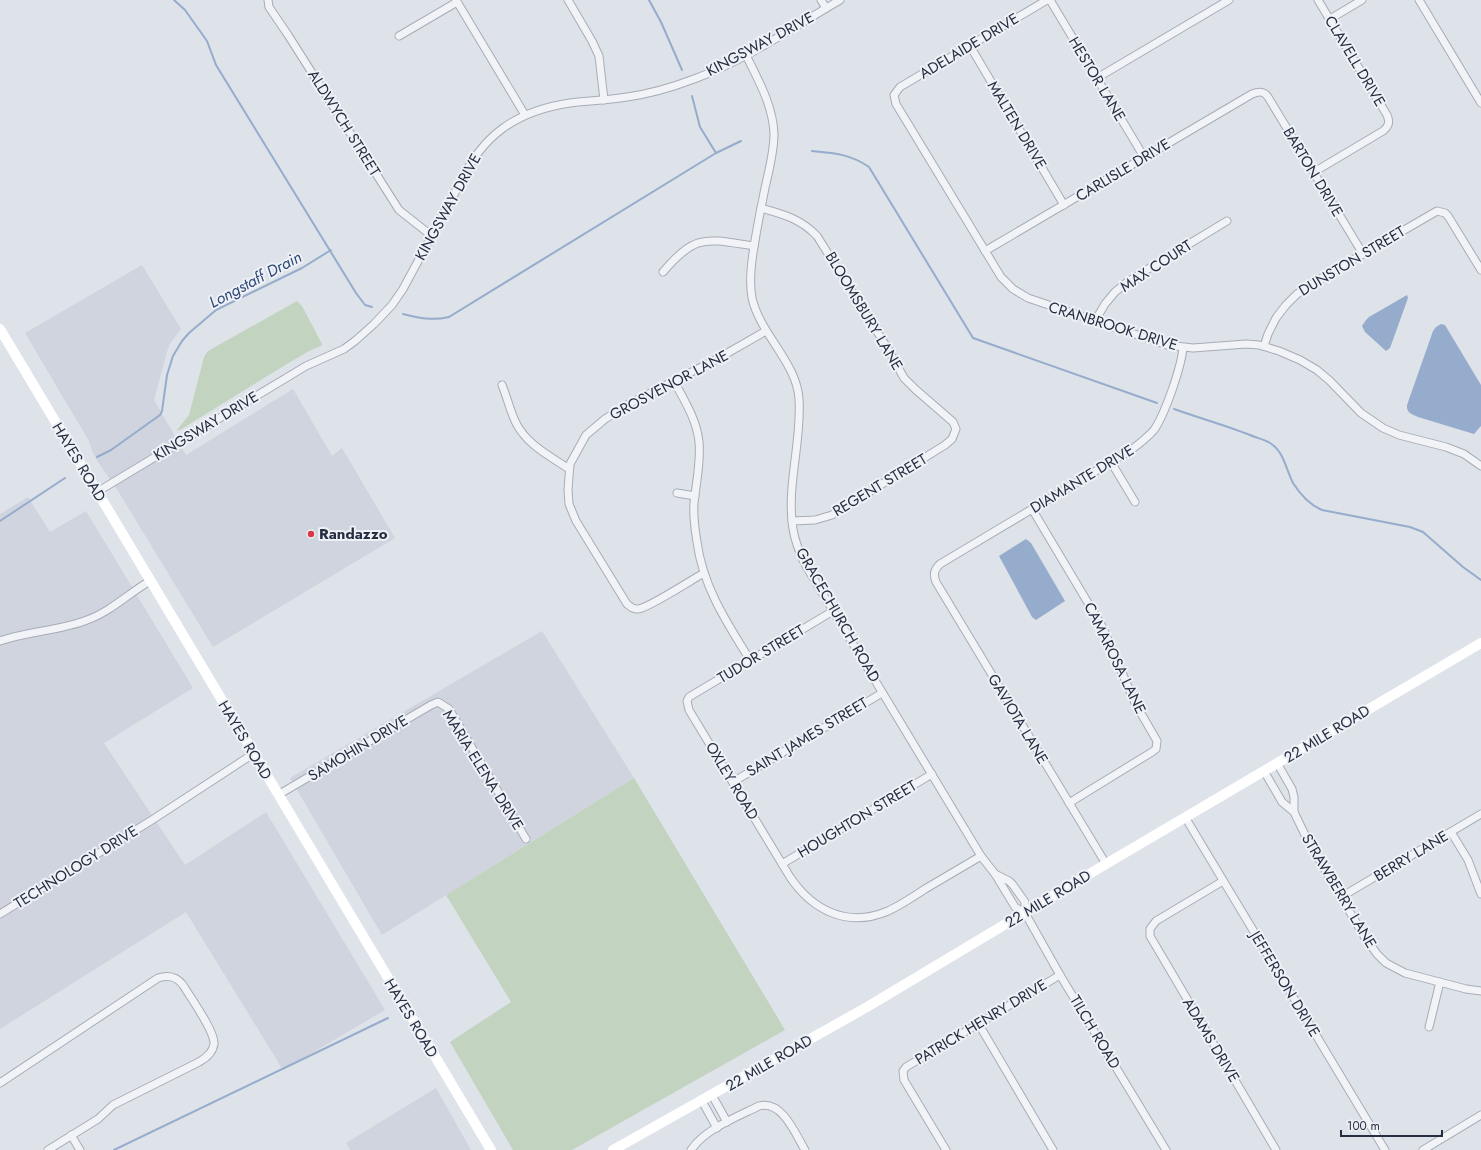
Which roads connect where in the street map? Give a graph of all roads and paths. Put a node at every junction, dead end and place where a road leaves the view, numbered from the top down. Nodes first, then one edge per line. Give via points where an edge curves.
1 (568, 0) edge
2 (821, 0) edge
3 (840, 0) edge
4 (1048, 0) edge
5 (1229, 0) edge
6 (1318, 0) edge
7 (1362, 0) edge
8 (1419, 0) edge
9 (268, 1) edge
10 (457, 1) edge
11 (826, 8) junction
12 (1330, 20) junction
13 (399, 36) dead end
14 (970, 46) junction
15 (746, 55) junction
16 (1097, 78) junction
17 (1261, 92) joint
18 (894, 95) joint
19 (604, 100) junction
20 (1481, 103) edge
21 (525, 115) junction
22 (1144, 157) junction
23 (1314, 172) junction
24 (1064, 205) junction
25 (761, 208) junction
26 (1227, 221) dead end
27 (432, 236) junction
28 (754, 246) junction
29 (985, 252) junction
30 (1363, 254) junction
31 (1481, 270) edge
32 (663, 272) dead end
33 (1095, 321) junction
34 (0, 329) edge
35 (766, 331) junction
36 (1264, 346) junction
37 (1184, 348) junction
38 (674, 381) junction
39 (502, 385) dead end
40 (956, 429) joint
41 (1111, 462) junction
42 (1481, 466) edge
43 (569, 469) junction
44 (97, 492) junction
45 (678, 494) dead end
46 (695, 496) junction
47 (1135, 502) dead end
48 (1032, 509) junction
49 (792, 521) junction
50 (934, 572) joint
51 (704, 573) junction
52 (150, 581) junction
53 (833, 611) junction
54 (0, 641) edge
55 (1481, 643) edge
56 (750, 660) junction
57 (882, 693) junction
58 (689, 697) joint
59 (438, 702) joint
60 (253, 754) junction
61 (1277, 763) junction
62 (1264, 771) junction
63 (932, 774) junction
64 (732, 782) junction
65 (278, 795) junction
66 (1069, 803) junction
67 (1294, 812) junction
68 (1481, 814) edge
69 (1185, 817) junction
70 (1451, 832) junction
71 (526, 840) dead end
72 (981, 856) junction
73 (782, 864) junction
74 (1106, 864) junction
75 (995, 874) junction
76 (1223, 881) junction
77 (1481, 894) edge
78 (1341, 897) junction
79 (1025, 912) junction
80 (0, 914) edge
81 (1060, 975) junction
82 (1440, 982) junction
83 (1481, 991) edge
84 (978, 1023) junction
85 (1429, 1027) dead end
86 (0, 1083) edge
87 (712, 1095) junction
88 (702, 1101) junction
89 (1481, 1116) edge
90 (727, 1122) junction
91 (717, 1128) junction
92 (71, 1135) junction
93 (48, 1150) edge
94 (80, 1150) edge
95 (491, 1150) edge
96 (613, 1150) edge
97 (691, 1150) edge
98 (805, 1150) edge
99 (946, 1150) edge
100 (1053, 1150) edge
101 (1166, 1150) edge
102 (1276, 1150) edge
103 (1385, 1150) edge
104 (1423, 1150) edge

1 - 19 street via 599,56
2 - 11 street
3 - 11 street, KINGSWAY DRIVE
4 - 14 street, ADELAIDE DRIVE
4 - 16 street, HESTOR LANE
5 - 16 street
6 - 12 street, CLAVELL DRIVE
7 - 12 street
8 - 20 street
9 - 27 street, ALDWYCH STREET via 269,7 399,210
10 - 13 street
10 - 21 street
11 - 15 street, KINGSWAY DRIVE
12 - 23 street, CLAVELL DRIVE via 1387,115 1389,124 1383,131
14 - 18 street, ADELAIDE DRIVE via 900,87
14 - 24 street, MALTEN DRIVE
15 - 19 street, KINGSWAY DRIVE via 680,84 628,97
15 - 25 street, GRACECHURCH ROAD via 768,99 774,133 773,153
16 - 22 street, HESTOR LANE
17 - 22 street, CARLISLE DRIVE via 1252,94
17 - 23 street, BARTON DRIVE via 1268,97
18 - 29 street, CRANBROOK DRIVE via 896,104
19 - 21 street, KINGSWAY DRIVE via 547,107
21 - 27 street, KINGSWAY DRIVE via 495,134 474,157
22 - 24 street, CARLISLE DRIVE
23 - 30 street, BARTON DRIVE
24 - 29 street, CARLISLE DRIVE
25 - 28 street, GRACECHURCH ROAD
25 - 40 street, BLOOMSBURY LANE via 787,215 801,222 817,236 904,378 953,422
26 - 33 street, MAX COURT via 1115,292
27 - 44 street, KINGSWAY DRIVE via 392,305 355,341 344,349 306,366
28 - 32 street via 702,241 686,248
28 - 35 street, GRACECHURCH ROAD via 750,269 752,299
29 - 33 street, CRANBROOK DRIVE via 1001,278 1019,294
30 - 31 street, DUNSTON STREET via 1437,211 1448,216
30 - 36 street, DUNSTON STREET via 1307,287 1291,300 1276,318
33 - 37 street, CRANBROOK DRIVE via 1148,340
34 - 44 street, HAYES ROAD
35 - 38 street, GROSVENOR LANE
35 - 49 street, GRACECHURCH ROAD via 794,378 799,398
36 - 37 street, CRANBROOK DRIVE via 1246,344
36 - 42 street, CRANBROOK DRIVE via 1317,370 1361,413 1383,428 1399,435 1446,447 1464,454
37 - 41 street, DIAMANTE DRIVE via 1163,413 1155,428 1138,445
38 - 43 street, GROSVENOR LANE via 627,405 598,424 582,440
38 - 46 street via 694,422 699,439
39 - 43 street via 516,423 538,450
40 - 49 street, REGENT STREET via 952,439 944,445 832,515 815,520
41 - 47 street
41 - 48 street, DIAMANTE DRIVE
43 - 51 street, GROSVENOR LANE via 568,497 576,521 627,604 633,609 638,610 648,605
44 - 52 street, HAYES ROAD
45 - 46 street
46 - 51 street via 694,521
48 - 50 street, DIAMANTE DRIVE via 940,564
48 - 66 street, CAMAROSA LANE via 1103,628 1131,694 1158,745 1152,752
49 - 53 street, GRACECHURCH ROAD via 802,558
50 - 66 street, GAVIOTA LANE via 936,582
51 - 56 street via 718,609
52 - 54 street via 88,620
52 - 60 street, HAYES ROAD
53 - 56 street, TUDOR STREET
53 - 57 street, GRACECHURCH ROAD
55 - 61 street, 22 MILE ROAD
56 - 58 street, TUDOR STREET
57 - 63 street, GRACECHURCH ROAD
57 - 64 street, SAINT JAMES STREET
58 - 64 street, OXLEY ROAD via 689,710
59 - 65 street, SAMOHIN DRIVE
59 - 71 street, MARIA ELENA DRIVE via 449,709
60 - 65 street, HAYES ROAD
60 - 80 street, TECHNOLOGY DRIVE
61 - 62 street, 22 MILE ROAD
61 - 67 street, STRAWBERRY LANE via 1292,789
62 - 67 street, STRAWBERRY LANE via 1282,802
62 - 69 street, 22 MILE ROAD
63 - 72 street, GRACECHURCH ROAD
63 - 73 street, HOUGHTON STREET
64 - 73 street, OXLEY ROAD
65 - 95 street, HAYES ROAD
66 - 74 street, GAVIOTA LANE
67 - 78 street, STRAWBERRY LANE
68 - 70 street, BERRY LANE
69 - 74 street, 22 MILE ROAD
69 - 76 street, JEFFERSON DRIVE
70 - 77 street via 1468,860
70 - 78 street, BERRY LANE
72 - 73 street, OXLEY ROAD via 892,909 858,918 833,913 813,903 800,892
72 - 75 street, GRACECHURCH ROAD
74 - 79 street, 22 MILE ROAD
75 - 79 street, GRACECHURCH ROAD via 1016,907
75 - 79 street, GRACECHURCH ROAD via 1013,885 1025,902
76 - 102 street, ADAMS DRIVE via 1156,921 1149,932
76 - 103 street, JEFFERSON DRIVE
78 - 82 street, STRAWBERRY LANE via 1368,943 1381,958 1405,973
79 - 81 street, TILCH ROAD
79 - 87 street, 22 MILE ROAD via 867,1007
81 - 84 street, PATRICK HENRY DRIVE
81 - 101 street, TILCH ROAD
82 - 83 street, STRAWBERRY LANE
82 - 85 street
84 - 99 street, PATRICK HENRY DRIVE via 909,1064 903,1071 904,1080
84 - 100 street
86 - 92 street via 158,978 169,976 177,979 212,1034 214,1044 209,1054 199,1062 113,1105 98,1119
87 - 88 street, 22 MILE ROAD
87 - 90 street
88 - 91 street
88 - 96 street, 22 MILE ROAD
89 - 104 street
90 - 91 street
90 - 98 street via 759,1106 772,1106 784,1116
91 - 97 street via 696,1143
92 - 93 street
92 - 94 street

